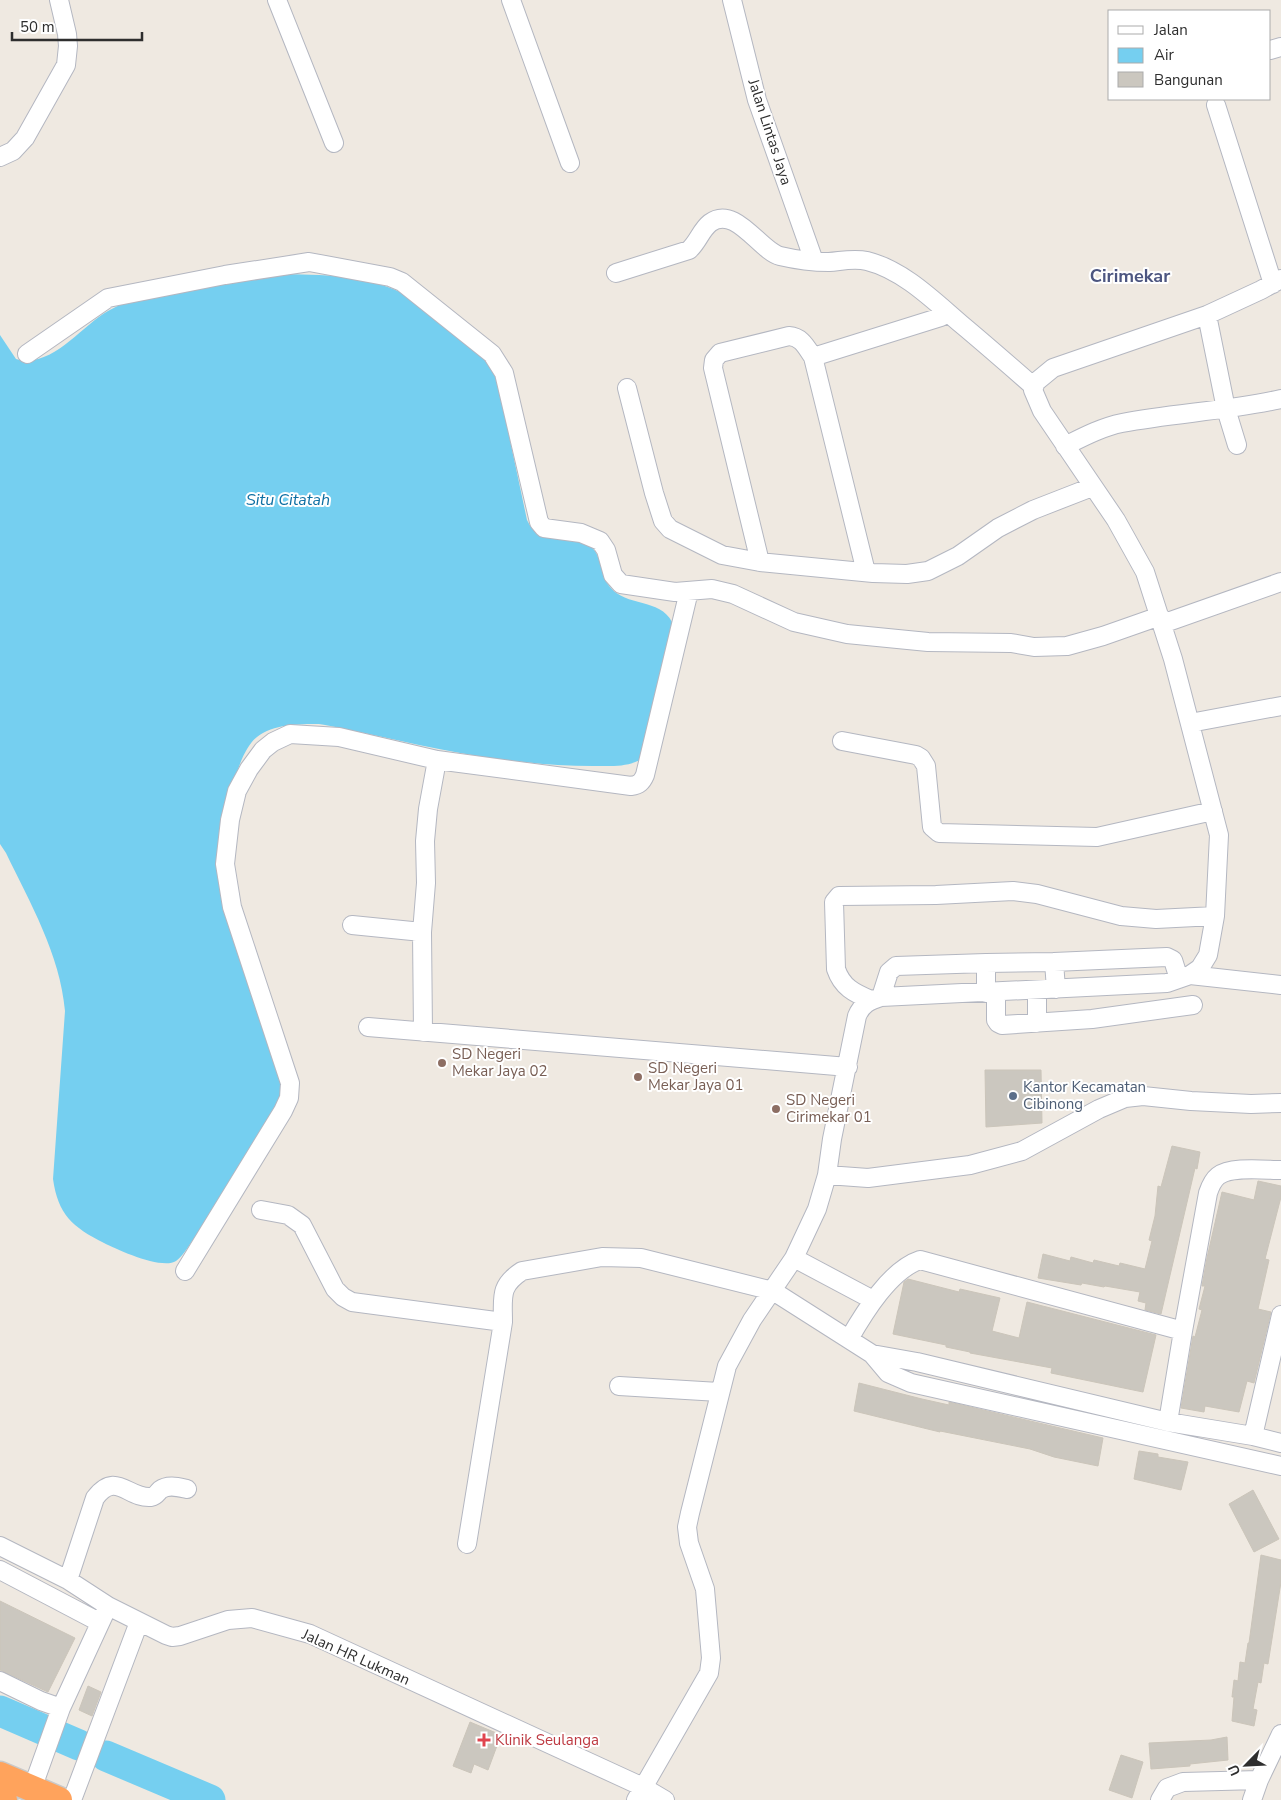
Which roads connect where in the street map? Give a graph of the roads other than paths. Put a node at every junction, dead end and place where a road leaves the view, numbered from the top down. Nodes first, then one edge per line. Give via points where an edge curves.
1 (59, 0) edge
2 (277, 0) edge
3 (511, 0) edge
4 (732, 0) edge
5 (1216, 105) dead end
6 (334, 142) dead end
7 (0, 157) edge
8 (570, 163) dead end
9 (814, 262) junction
10 (616, 273) dead end
11 (1277, 281) edge
12 (1207, 315) junction
13 (941, 317) dead end
14 (27, 354) dead end
15 (813, 357) junction
16 (1033, 386) junction
17 (627, 388) dead end
18 (1281, 399) edge
19 (1226, 409) junction
20 (1237, 445) dead end
21 (1065, 446) junction
22 (1092, 487) junction
23 (760, 562) junction
24 (866, 572) junction
25 (1281, 582) edge
26 (689, 592) junction
27 (1161, 620) junction
28 (1281, 706) edge
29 (1190, 723) junction
30 (842, 741) dead end
31 (437, 760) junction
32 (1213, 813) junction
33 (1215, 916) junction
34 (352, 925) dead end
35 (422, 932) junction
36 (1054, 962) junction
37 (986, 963) junction
38 (1185, 977) junction
39 (1281, 985) edge
40 (1056, 989) junction
41 (1037, 990) junction
42 (991, 993) junction
43 (876, 999) junction
44 (1193, 1005) dead end
45 (1038, 1023) junction
46 (368, 1027) dead end
47 (423, 1032) junction
48 (848, 1067) junction
49 (1281, 1103) edge
50 (1281, 1170) edge
51 (828, 1175) junction
52 (261, 1210) dead end
53 (794, 1258) junction
54 (185, 1271) dead end
55 (773, 1291) junction
56 (873, 1300) junction
57 (1281, 1316) edge
58 (503, 1322) junction
59 (1183, 1331) junction
60 (849, 1339) junction
61 (872, 1354) junction
62 (619, 1386) dead end
63 (720, 1392) junction
64 (1168, 1422) junction
65 (1253, 1436) junction
66 (1281, 1443) edge
67 (1278, 1470) edge
68 (186, 1489) dead end
69 (467, 1544) dead end
70 (0, 1546) edge
71 (0, 1570) edge
72 (68, 1580) junction
73 (108, 1606) junction
74 (100, 1622) junction
75 (139, 1622) junction
76 (0, 1681) edge
77 (61, 1708) junction
78 (1281, 1734) edge
79 (0, 1774) edge
80 (1259, 1780) junction
81 (33, 1786) edge
82 (640, 1794) edge
83 (0, 1798) edge
84 (4, 1800) edge
85 (59, 1800) edge
86 (72, 1800) edge
87 (665, 1800) edge
88 (1160, 1800) edge
89 (1252, 1800) edge

1 - 7 street via 68,34 66,65 25,138
2 - 6 street
3 - 8 street
4 - 9 street, Jalan Lintas Jaya via 757,100
5 - 11 street
9 - 10 street via 774,254 748,230 723,219 711,222 689,250
9 - 16 street via 854,259 899,275 928,295
11 - 12 street
12 - 16 street via 1063,364 1044,374
12 - 19 street
13 - 15 street
14 - 26 street via 108,298 309,262 390,277 402,282 498,362 504,373 537,515 544,528 581,533 600,542 621,584
15 - 23 street via 802,341 789,336 720,353 714,360 713,368
15 - 24 street
16 - 21 street via 1042,411
17 - 23 street via 656,501 666,525 722,555
18 - 19 street
19 - 20 street
19 - 21 street via 1120,424
21 - 22 street
22 - 24 street via 1033,510 928,571 907,574
22 - 27 street via 1145,572
23 - 24 street
25 - 27 street
26 - 27 street via 722,591 794,622 848,634 928,642 1067,646
26 - 31 street via 646,775 636,786
27 - 29 street
28 - 29 street
29 - 32 street
30 - 32 street via 921,758 926,766 932,827 939,834 1097,837
31 - 35 street via 427,823
31 - 54 street via 339,737 290,734 273,742 256,758 237,791 227,835 225,864 228,887 290,1083 289,1098
32 - 33 street via 1219,835
33 - 38 street via 1208,955 1200,968
33 - 43 street via 1156,919 1121,916 1037,894 1012,891 839,896 834,902 836,969 853,993
34 - 35 street
35 - 47 street
36 - 37 street
36 - 38 street via 1168,957
36 - 40 street
37 - 42 street
37 - 43 street via 896,966
38 - 39 street
38 - 40 street via 1167,983
40 - 41 street
41 - 42 street
41 - 45 street
42 - 43 street
42 - 45 street via 998,1023
43 - 48 street via 860,1008
44 - 45 street
46 - 47 street
47 - 48 street
48 - 51 street via 832,1139
49 - 51 street via 1242,1104 1143,1096 1125,1098 1022,1151 970,1165 868,1178
50 - 59 street via 1226,1171 1212,1184
51 - 53 street via 817,1210
52 - 58 street via 288,1215 302,1225 335,1289 352,1302
53 - 55 street
53 - 56 street
55 - 58 street via 641,1258 602,1257 522,1271 511,1279 503,1292
55 - 60 street
55 - 63 street via 740,1341 727,1366
56 - 59 street via 905,1268 920,1260
56 - 60 street
57 - 65 street
58 - 69 street
59 - 64 street
60 - 61 street
61 - 64 street
61 - 67 street via 888,1373 911,1383
62 - 63 street
63 - 82 street via 688,1527 694,1560 705,1589 711,1658 709,1673
64 - 65 street
65 - 66 street
68 - 72 street via 167,1487 149,1497 121,1486 100,1491
70 - 72 street, Jalan HR Lukman
71 - 74 street
72 - 73 street, Jalan HR Lukman
73 - 74 street
73 - 75 street, Jalan HR Lukman
74 - 77 street
75 - 82 street, Jalan HR Lukman via 172,1637 228,1620 252,1618 310,1634
75 - 86 street
76 - 77 street
77 - 81 street
78 - 80 street
79 - 81 highway
80 - 88 street via 1183,1782 1167,1788
80 - 89 street
81 - 85 highway
82 - 87 street, Jalan HR Lukman
83 - 84 highway

